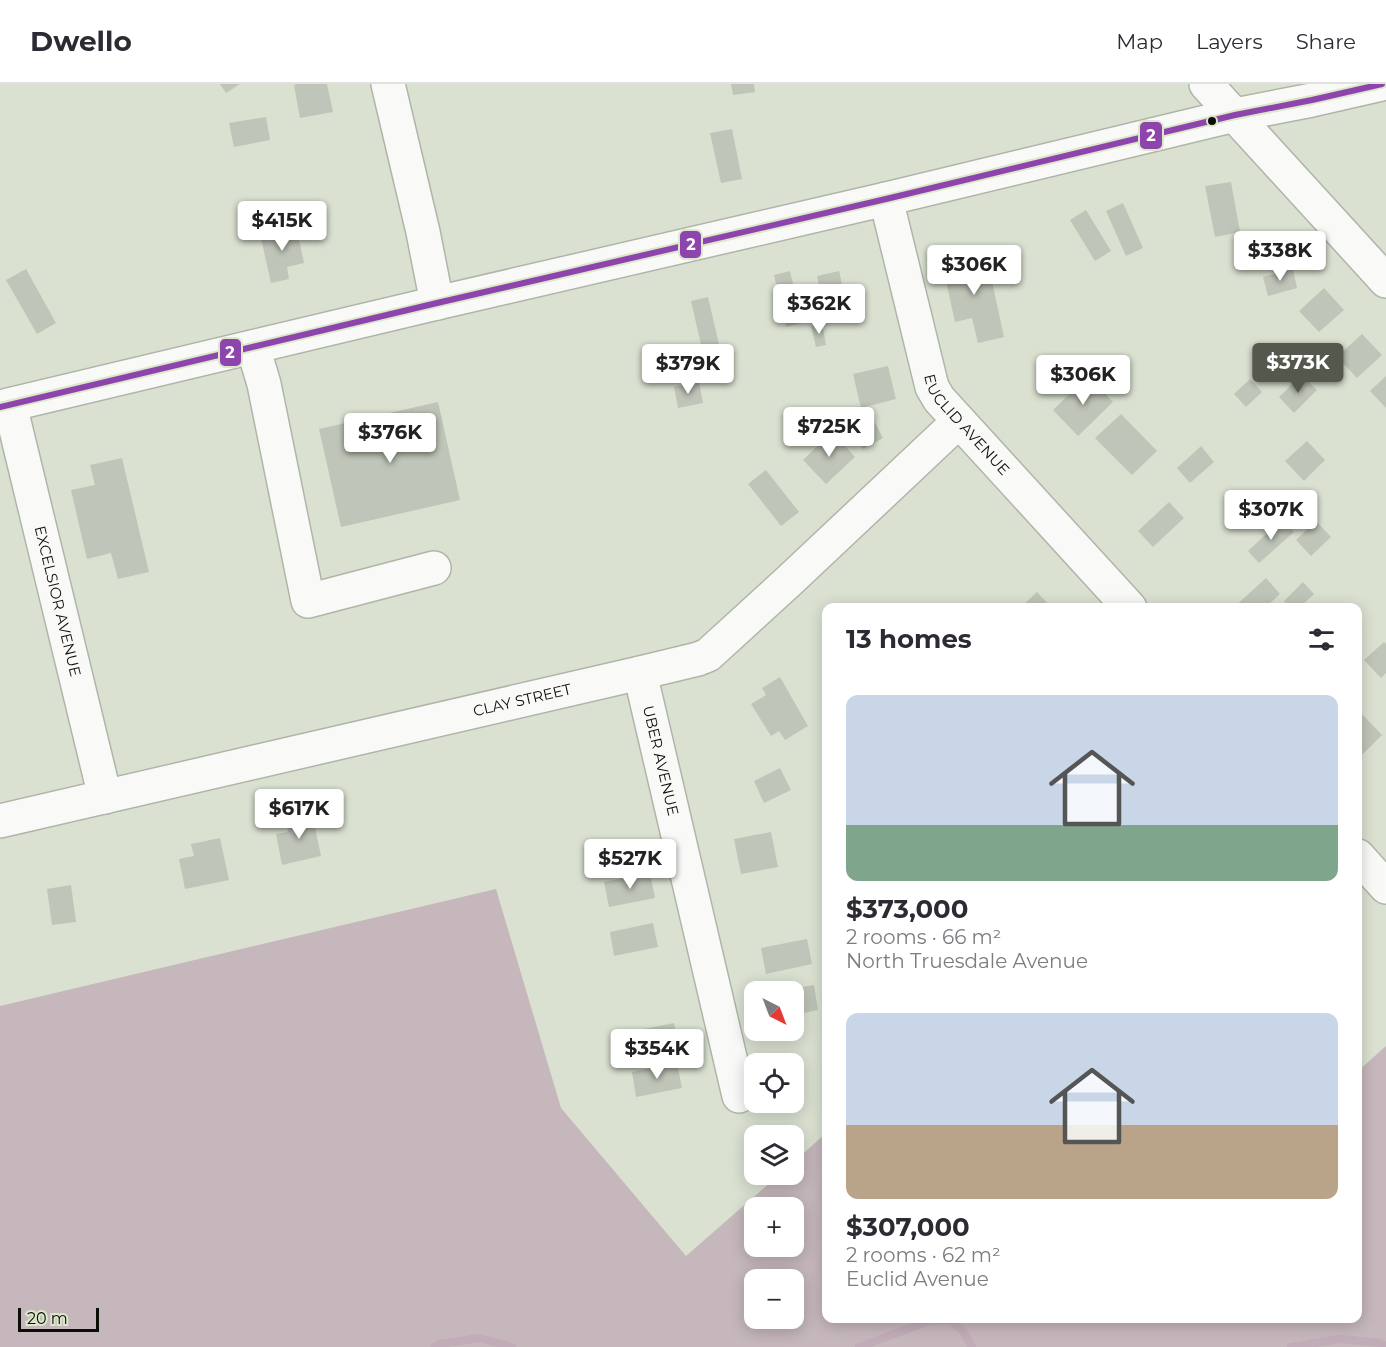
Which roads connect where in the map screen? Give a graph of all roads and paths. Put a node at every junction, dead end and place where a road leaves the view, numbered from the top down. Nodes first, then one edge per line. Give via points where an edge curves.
1 (388, 84) edge
2 (1206, 84) edge
3 (1382, 84) edge
4 (1235, 116) junction
5 (886, 199) junction
6 (1386, 281) edge
7 (437, 303) junction
8 (253, 347) junction
9 (5, 406) edge
10 (959, 421) junction
11 (434, 568) dead end
12 (1125, 603) edge
13 (640, 673) junction
14 (105, 797) junction
15 (0, 821) edge
16 (1362, 860) edge
17 (1386, 887) edge
18 (739, 1096) dead end

1 - 7 main road
2 - 4 main road
3 - 4 main road
4 - 5 main road
4 - 6 main road
5 - 7 main road
5 - 10 main road, EUCLID AVENUE via 932,387
7 - 8 main road
8 - 9 main road
8 - 11 main road via 308,602
9 - 14 main road, EXCELSIOR AVENUE
10 - 12 main road, EUCLID AVENUE
10 - 13 main road, CLAY STREET via 708,655
13 - 14 main road, CLAY STREET
13 - 18 main road, UBER AVENUE
14 - 15 main road, CLAY STREET
16 - 17 main road

